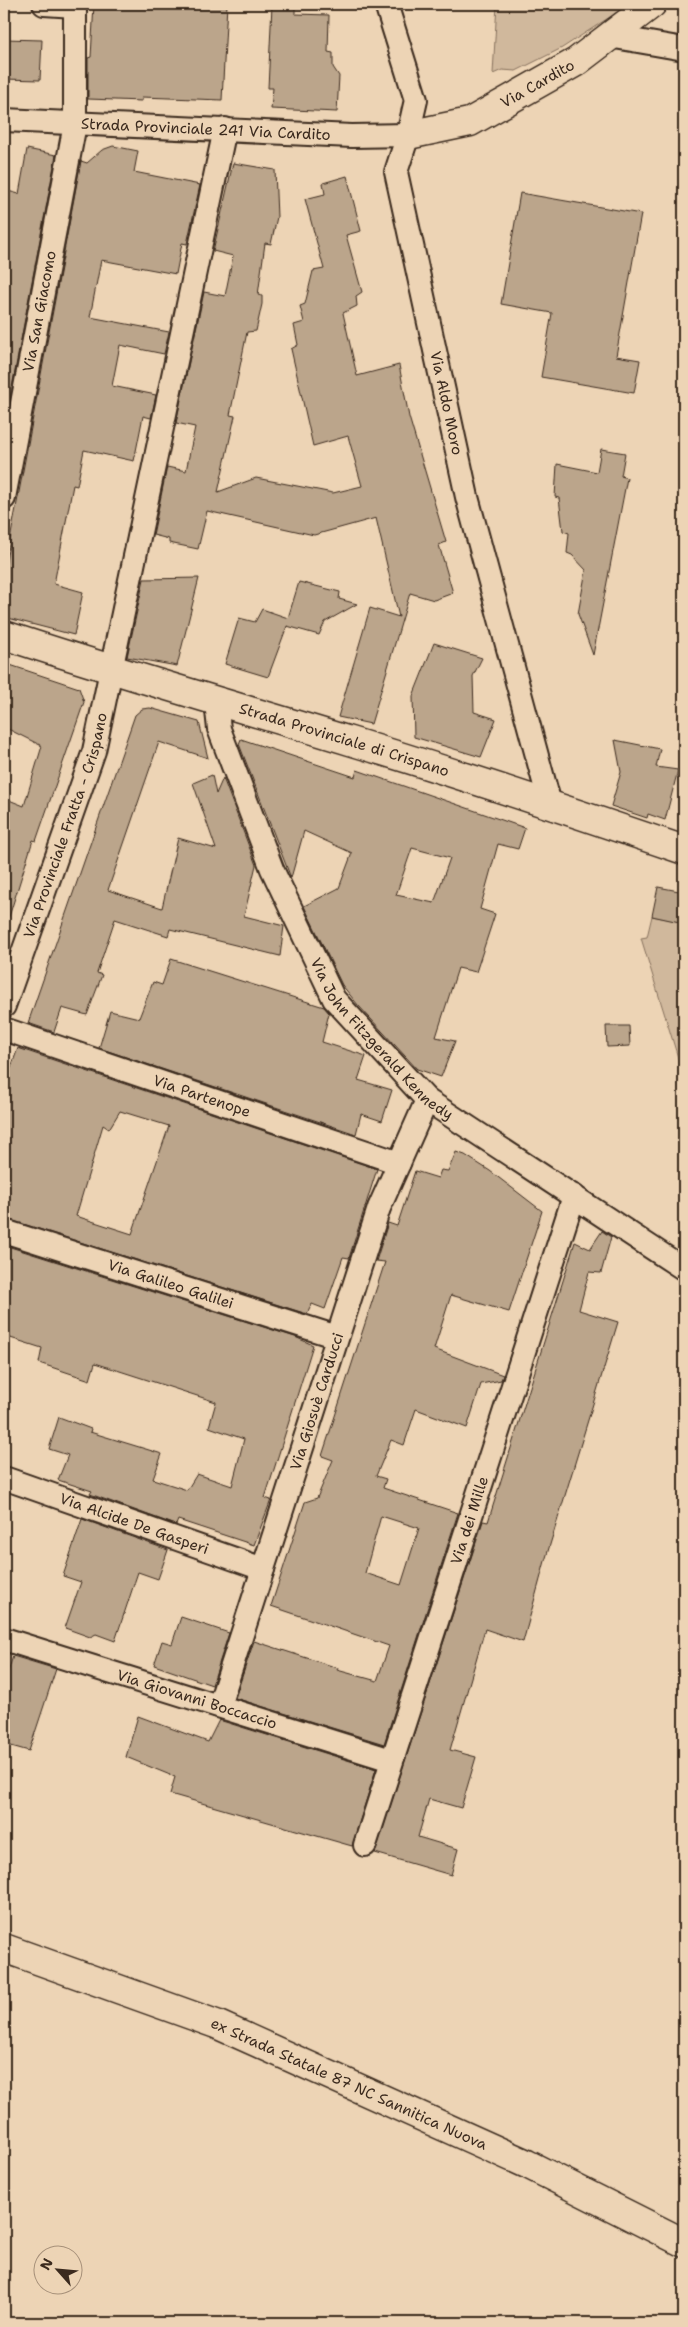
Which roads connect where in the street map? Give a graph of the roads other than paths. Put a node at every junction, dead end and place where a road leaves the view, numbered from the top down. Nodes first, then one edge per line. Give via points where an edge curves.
1 (44, 4) edge
2 (386, 4) edge
3 (652, 4) edge
4 (75, 5) edge
5 (609, 36) junction
6 (684, 50) edge
7 (4, 120) edge
8 (76, 124) junction
9 (225, 129) junction
10 (408, 135) junction
11 (4, 498) edge
12 (4, 635) edge
13 (111, 670) junction
14 (216, 702) junction
15 (550, 804) junction
16 (684, 850) edge
17 (4, 1006) edge
18 (4, 1029) edge
19 (427, 1100) junction
20 (399, 1163) junction
21 (574, 1196) junction
22 (4, 1231) edge
23 (684, 1269) edge
24 (337, 1337) junction
25 (4, 1478) edge
26 (263, 1569) junction
27 (4, 1639) edge
28 (219, 1706) junction
29 (391, 1760) junction
30 (366, 1845) dead end
31 (4, 1948) edge
32 (684, 2243) edge

1 - 4 street
2 - 10 street, Via Aldo Moro via 416,100
3 - 5 main road, Via Cardito
4 - 8 street, Via San Giacomo
5 - 6 street
5 - 10 main road, Via Cardito via 576,62 470,122
7 - 8 street, Strada Provinciale 241 Via Cardito
8 - 9 street, Strada Provinciale 241 Via Cardito
8 - 11 street, Via San Giacomo
9 - 10 street, Strada Provinciale 241 Via Cardito via 352,136
9 - 13 street, Via Provinciale Fratta - Crispano
10 - 15 street, Via Aldo Moro via 396,172 467,497
12 - 13 main road, Strada Provinciale di Crispano
13 - 14 main road, Strada Provinciale di Crispano
13 - 17 street, Via Provinciale Fratta - Crispano via 94,751
14 - 15 main road, Strada Provinciale di Crispano
14 - 19 street, Via John Fitzgerald Kennedy via 219,729 272,869 334,998
15 - 16 main road, Strada Provinciale di Crispano
18 - 20 street, Via Partenope
19 - 20 street, Via Giosuè Carducci
19 - 21 street, Via John Fitzgerald Kennedy
20 - 24 street, Via Giosuè Carducci via 379,1208
21 - 23 street, Via John Fitzgerald Kennedy
21 - 29 street, Via dei Mille
22 - 24 street, Via Galileo Galilei
24 - 26 street, Via Giosuè Carducci
25 - 26 street, Via Alcide De Gasperi
26 - 28 street, Via Giosuè Carducci
27 - 28 street, Via Giovanni Boccaccio
28 - 29 street, Via Giovanni Boccaccio
29 - 30 street, Via dei Mille
31 - 32 main road, ex Strada Statale 87 NC Sannitica Nuova via 216,2024 527,2164

